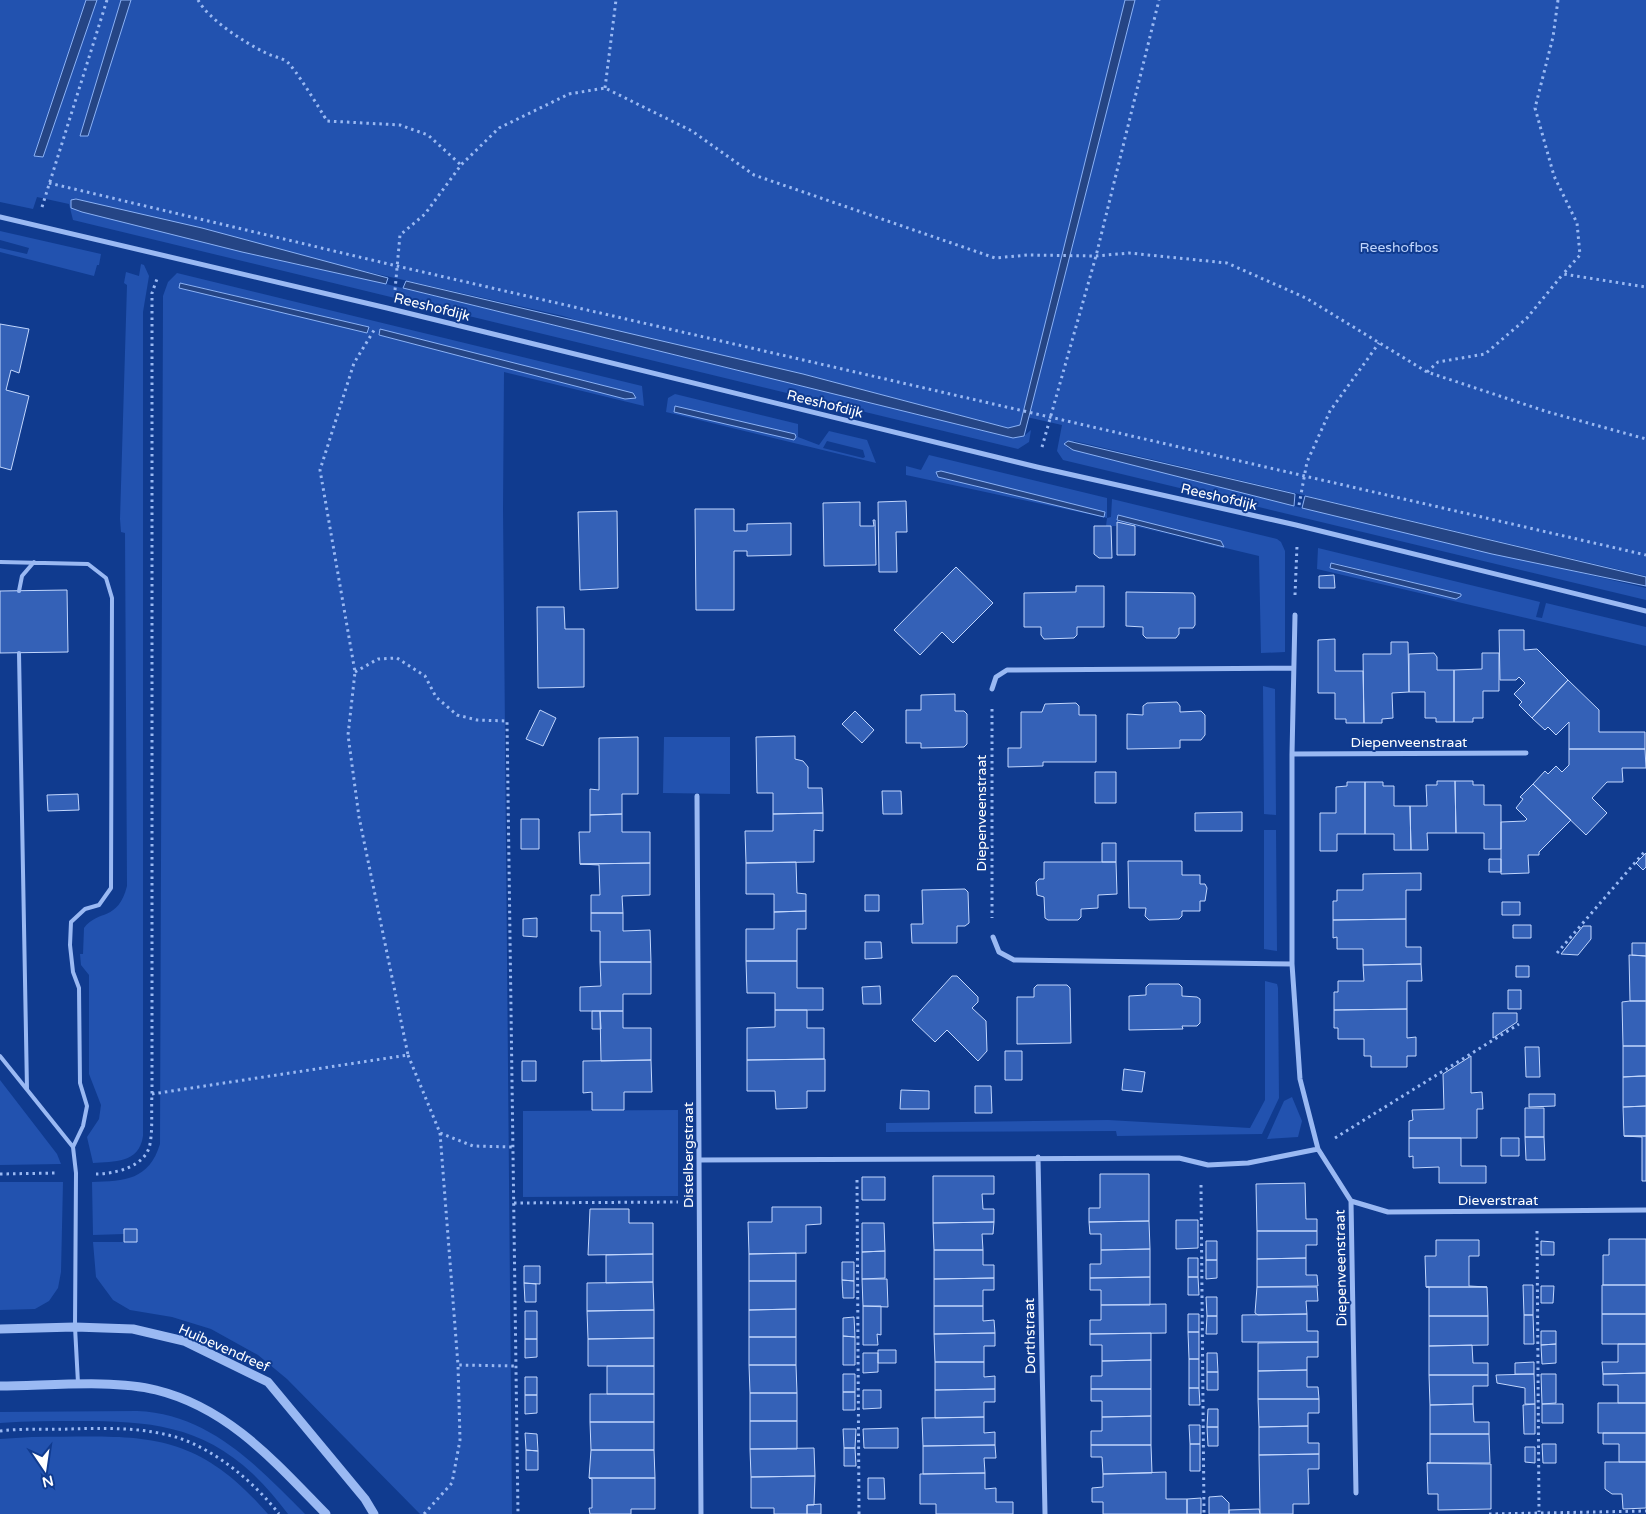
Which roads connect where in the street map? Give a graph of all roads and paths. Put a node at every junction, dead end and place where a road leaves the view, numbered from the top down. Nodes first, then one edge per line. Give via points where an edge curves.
1 (108, 0) edge
2 (198, 0) edge
3 (616, 0) edge
4 (1159, 0) edge
5 (1558, 0) edge
6 (605, 88) junction
7 (461, 165) junction
8 (49, 183) junction
9 (0, 217) edge
10 (35, 227) junction
11 (1096, 256) junction
12 (165, 257) junction
13 (398, 266) junction
14 (1563, 274) junction
15 (1646, 288) edge
16 (387, 308) junction
17 (1379, 343) junction
18 (1427, 372) junction
19 (1050, 418) junction
20 (1646, 439) edge
21 (1037, 467) junction
22 (1304, 477) junction
23 (1296, 525) junction
24 (1646, 556) edge
25 (0, 562) edge
26 (34, 562) junction
27 (20, 591) dead end
28 (1646, 611) edge
29 (1295, 615) joint
30 (19, 653) dead end
31 (1292, 668) junction
32 (354, 672) junction
33 (992, 689) joint
34 (1526, 753) dead end
35 (1292, 754) junction
36 (697, 796) dead end
37 (1646, 850) edge
38 (992, 937) joint
39 (1558, 953) dead end
40 (1292, 964) junction
41 (1519, 1024) dead end
42 (408, 1055) junction
43 (0, 1056) edge
44 (27, 1089) junction
45 (152, 1094) junction
46 (440, 1133) junction
47 (72, 1147) junction
48 (513, 1147) junction
49 (1318, 1149) junction
50 (1038, 1157) junction
51 (857, 1158) junction
52 (699, 1160) junction
53 (1201, 1163) junction
54 (76, 1173) junction
55 (0, 1174) edge
56 (1351, 1201) junction
57 (699, 1202) junction
58 (514, 1203) junction
59 (1646, 1210) edge
60 (1537, 1212) junction
61 (75, 1327) junction
62 (0, 1330) edge
63 (458, 1365) junction
64 (516, 1366) junction
65 (78, 1385) junction
66 (0, 1386) edge
67 (0, 1431) edge
68 (1356, 1493) dead end
69 (1646, 1511) edge
70 (1539, 1512) junction
71 (279, 1514) edge
72 (326, 1514) edge
73 (374, 1514) edge
74 (424, 1514) edge
75 (518, 1514) edge
76 (701, 1514) edge
77 (859, 1514) edge
78 (1045, 1514) edge
79 (1204, 1514) edge
80 (1489, 1514) edge

1 - 8 path
2 - 7 path via 235,35 265,53 288,61 327,122 400,125 428,135
3 - 6 path
4 - 11 path
5 - 14 path via 1553,38 1534,108 1554,176 1577,223 1580,255
6 - 7 path via 569,94 499,128
6 - 11 path via 692,131 754,175 870,216 994,258
7 - 13 path via 425,214 400,235
8 - 10 path
8 - 13 path
9 - 10 street, Reeshofdijk
10 - 12 street, Reeshofdijk
11 - 17 path via 1129,253 1227,263 1306,298
11 - 19 path
12 - 16 street, Reeshofdijk
12 - 45 path via 152,293
13 - 16 path via 395,289
13 - 19 path
14 - 15 path
14 - 18 path via 1527,318 1485,354 1438,362
16 - 21 street, Reeshofdijk
16 - 32 path via 354,363 320,470
17 - 18 path
17 - 22 path via 1330,411 1307,462
18 - 20 path via 1548,412
19 - 21 path
19 - 22 path
21 - 23 street, Reeshofdijk
22 - 23 path
22 - 24 path
23 - 28 street, Reeshofdijk
23 - 29 path
25 - 26 lane
26 - 27 lane via 22,576
26 - 47 lane via 88,564 106,578 112,598 111,888 99,905 85,909 71,922 73,972 79,988 80,1083 87,1106 83,1126
29 - 31 street, Diepenveenstraat
30 - 44 lane
31 - 33 street via 1007,670 996,677
31 - 35 street, Diepenveenstraat
32 - 42 path via 348,735 359,817
32 - 48 path via 378,658 397,658 424,676 436,697 457,715 477,720 507,721
33 - 38 path, Diepenveenstraat
34 - 35 street, Diepenveenstraat
35 - 40 street, Diepenveenstraat
36 - 52 street, Distelbergstraat
37 - 39 path
38 - 40 street via 999,952 1014,960
40 - 49 street, Diepenveenstraat via 1300,1078
41 - 49 path
42 - 45 path
42 - 46 path
43 - 44 lane
44 - 47 lane
45 - 54 path via 150,1146 142,1159 120,1171
46 - 48 path via 473,1146
46 - 63 path
47 - 54 lane
48 - 58 path
49 - 53 street via 1248,1163
49 - 56 street, Diepenveenstraat
50 - 51 street
50 - 53 street via 1179,1158
50 - 78 street, Dorthstraat
51 - 52 street
51 - 77 path
52 - 57 street, Distelbergstraat
53 - 79 path
54 - 55 path
54 - 61 lane
56 - 60 street, Dieverstraat via 1388,1212
56 - 68 street, Diepenveenstraat
57 - 58 path
57 - 76 street, Distelbergstraat
58 - 64 path
59 - 60 street, Dieverstraat
60 - 70 path
61 - 62 street, Huibevendreef
61 - 65 lane
61 - 73 street, Huibevendreef via 133,1329 184,1342 268,1382
63 - 64 path
63 - 74 path via 460,1440 452,1483
64 - 75 path
65 - 66 street
65 - 72 street via 156,1390 216,1413 260,1446
67 - 71 path via 132,1430 179,1438 204,1449 231,1467 254,1486
69 - 70 path
70 - 80 path

